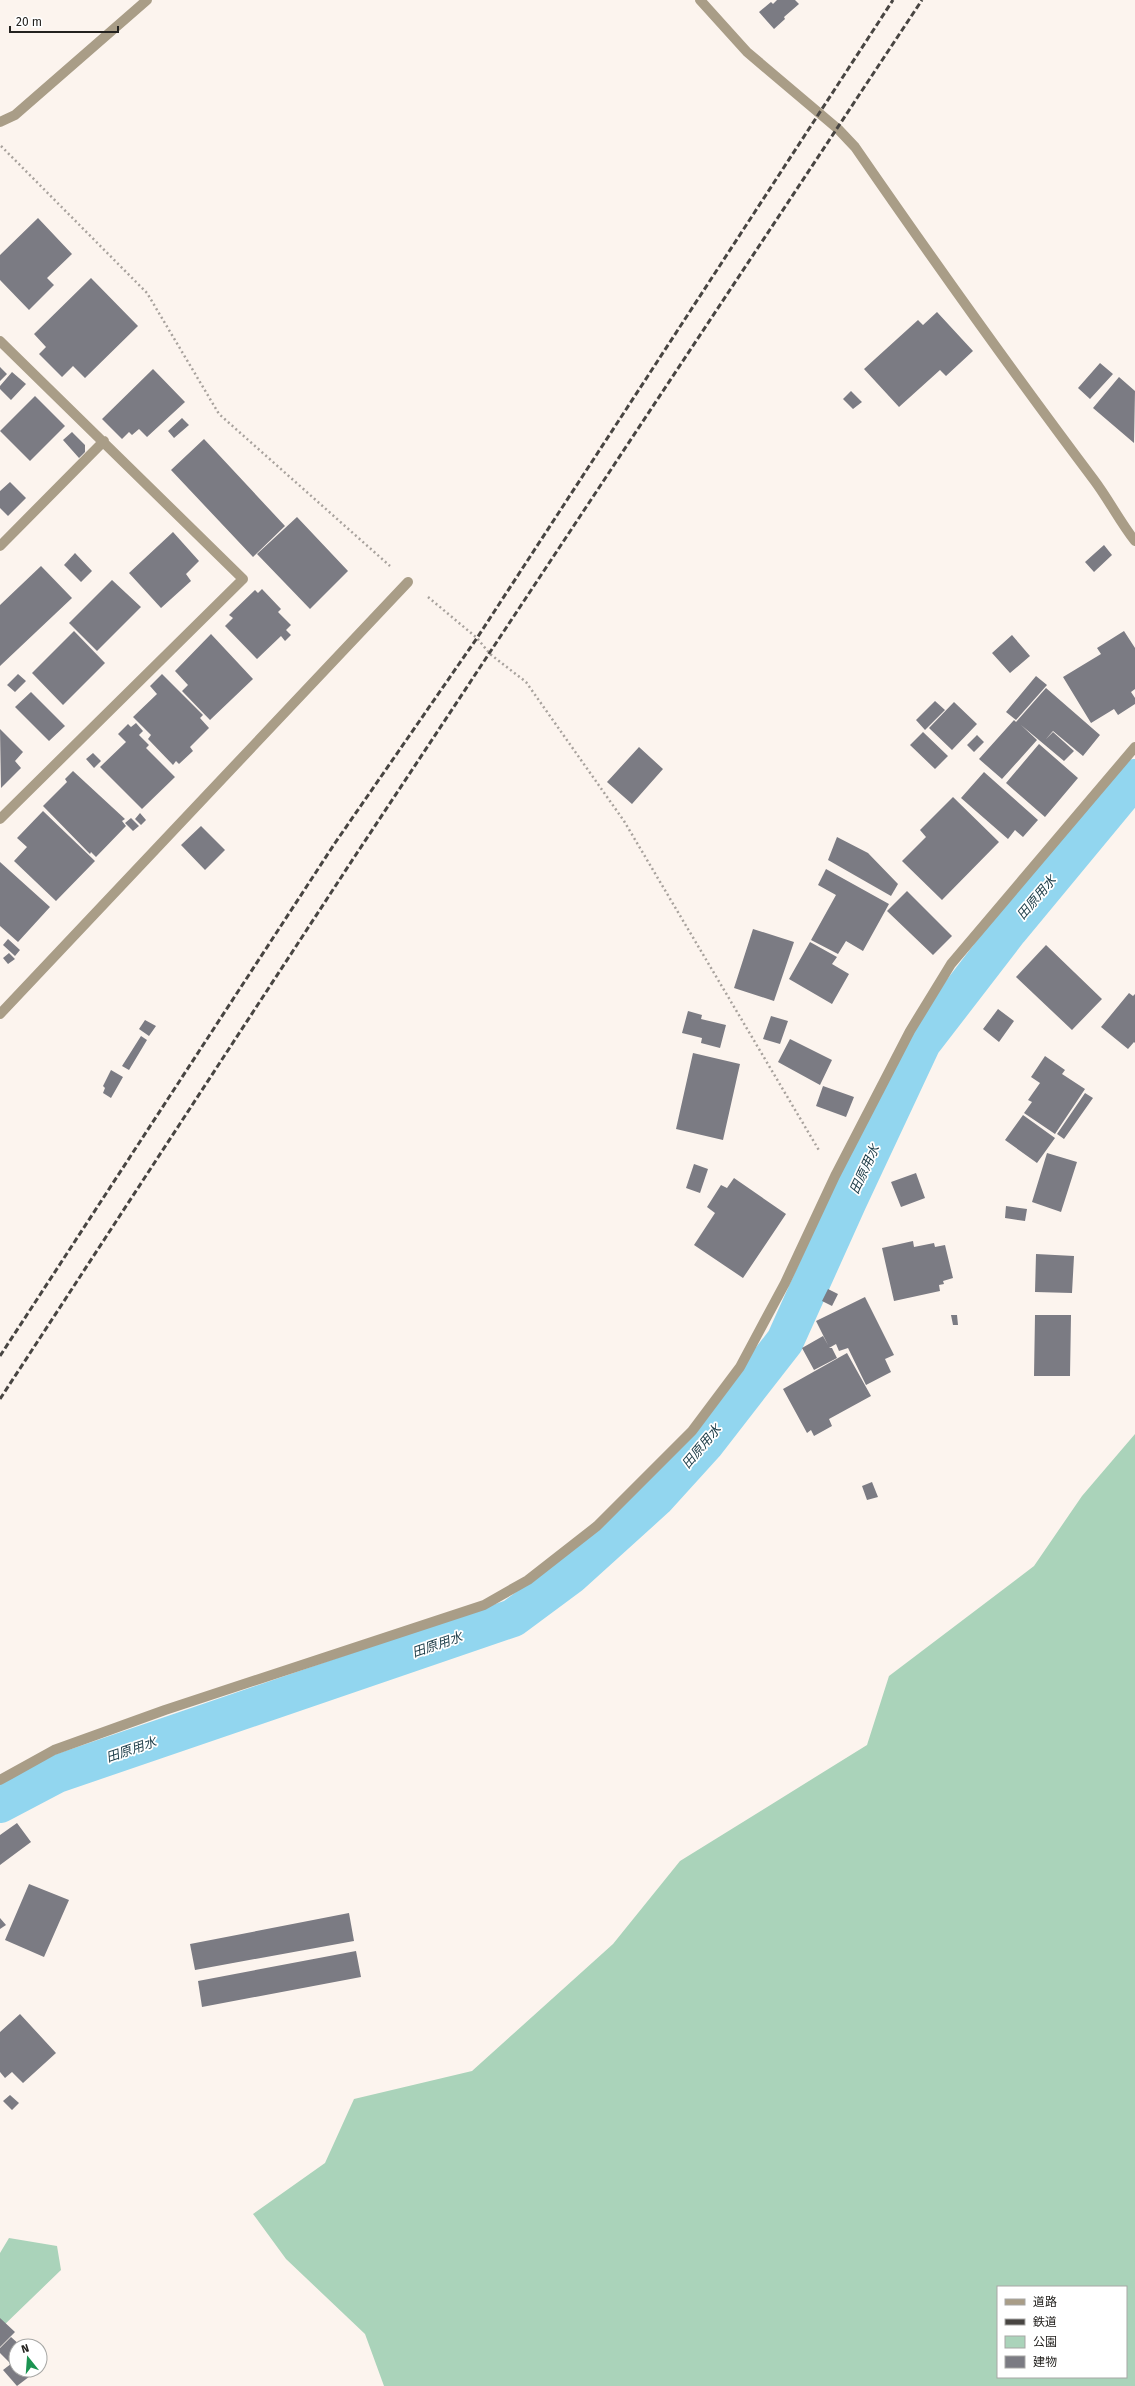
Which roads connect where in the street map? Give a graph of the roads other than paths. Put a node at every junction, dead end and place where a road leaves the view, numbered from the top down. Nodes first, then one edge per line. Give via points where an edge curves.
1 (147, 0) edge
2 (700, 0) edge
3 (0, 122) edge
4 (0, 341) edge
5 (104, 441) junction
6 (1135, 541) edge
7 (0, 546) edge
8 (408, 582) road end
9 (1135, 747) edge
10 (0, 819) edge
11 (0, 1014) edge
12 (0, 1780) edge

1 - 3 street via 15,115
2 - 6 street via 747,52 856,147 964,304 1095,481
4 - 5 street
5 - 7 street
5 - 10 street via 243,578
8 - 11 street
9 - 12 street via 951,964 910,1031 835,1176 785,1283 740,1367 692,1431 597,1526 528,1580 484,1604 165,1710 54,1750

